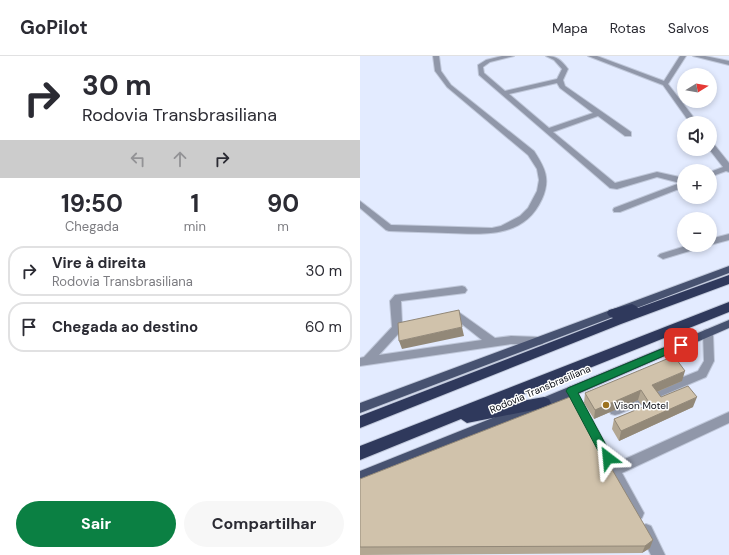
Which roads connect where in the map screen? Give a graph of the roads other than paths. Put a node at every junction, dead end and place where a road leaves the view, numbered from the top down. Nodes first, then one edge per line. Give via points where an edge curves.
1 (436, 56) edge
2 (511, 56) edge
3 (549, 56) edge
4 (591, 56) edge
5 (683, 56) edge
6 (696, 56) edge
7 (729, 63) edge
8 (560, 80) junction
9 (664, 84) junction
10 (503, 93) junction
11 (599, 113) junction
12 (689, 116) edge
13 (548, 131) junction
14 (628, 134) dead end
15 (717, 153) edge
16 (728, 168) edge
17 (717, 172) edge
18 (677, 179) edge
19 (677, 187) edge
20 (360, 204) edge
21 (616, 210) dead end
22 (729, 237) edge
23 (717, 240) edge
24 (677, 252) edge
25 (663, 256) dead end
26 (729, 269) edge
27 (723, 281) edge
28 (462, 290) dead end
29 (729, 308) edge
30 (613, 313) junction
31 (439, 321) edge
32 (418, 324) edge
33 (729, 324) edge
34 (397, 328) junction
35 (708, 333) junction
36 (539, 341) junction
37 (494, 343) junction
38 (363, 362) edge
39 (571, 391) junction
40 (544, 403) junction
41 (360, 408) edge
42 (729, 417) edge
43 (595, 418) junction
44 (360, 422) edge
45 (440, 422) junction
46 (360, 453) edge
47 (614, 470) junction
48 (360, 477) edge
49 (658, 555) edge

1 - 20 street via 438,72 449,86 531,153 541,167 543,186 536,204 511,226 492,231 389,228
2 - 10 street via 488,61 480,66 481,74
3 - 8 street via 556,59 565,69
4 - 9 street
5 - 9 street
6 - 7 street
8 - 10 street
8 - 11 street via 562,86
9 - 12 street
10 - 13 street
11 - 13 street
11 - 14 street
13 - 18 street via 613,186 657,174
15 - 16 street
16 - 17 street
19 - 21 street
22 - 23 street
24 - 25 street
26 - 30 main road
27 - 30 highway
27 - 44 highway
28 - 34 street via 398,298 395,301
29 - 45 highway, Rodovia Transbrasiliana
30 - 36 main road
31 - 37 street via 460,317
32 - 34 street
33 - 35 main road, Rodovia Transbrasiliana
34 - 38 street
35 - 39 main road, Rodovia Transbrasiliana
35 - 43 street via 709,361 702,374
36 - 37 street
36 - 41 main road
37 - 38 street
39 - 40 main road, Rodovia Transbrasiliana
39 - 43 street
40 - 45 highway
40 - 48 main road, Rodovia Transbrasiliana
42 - 47 street
43 - 47 street
45 - 46 highway, Rodovia Transbrasiliana
47 - 49 street

